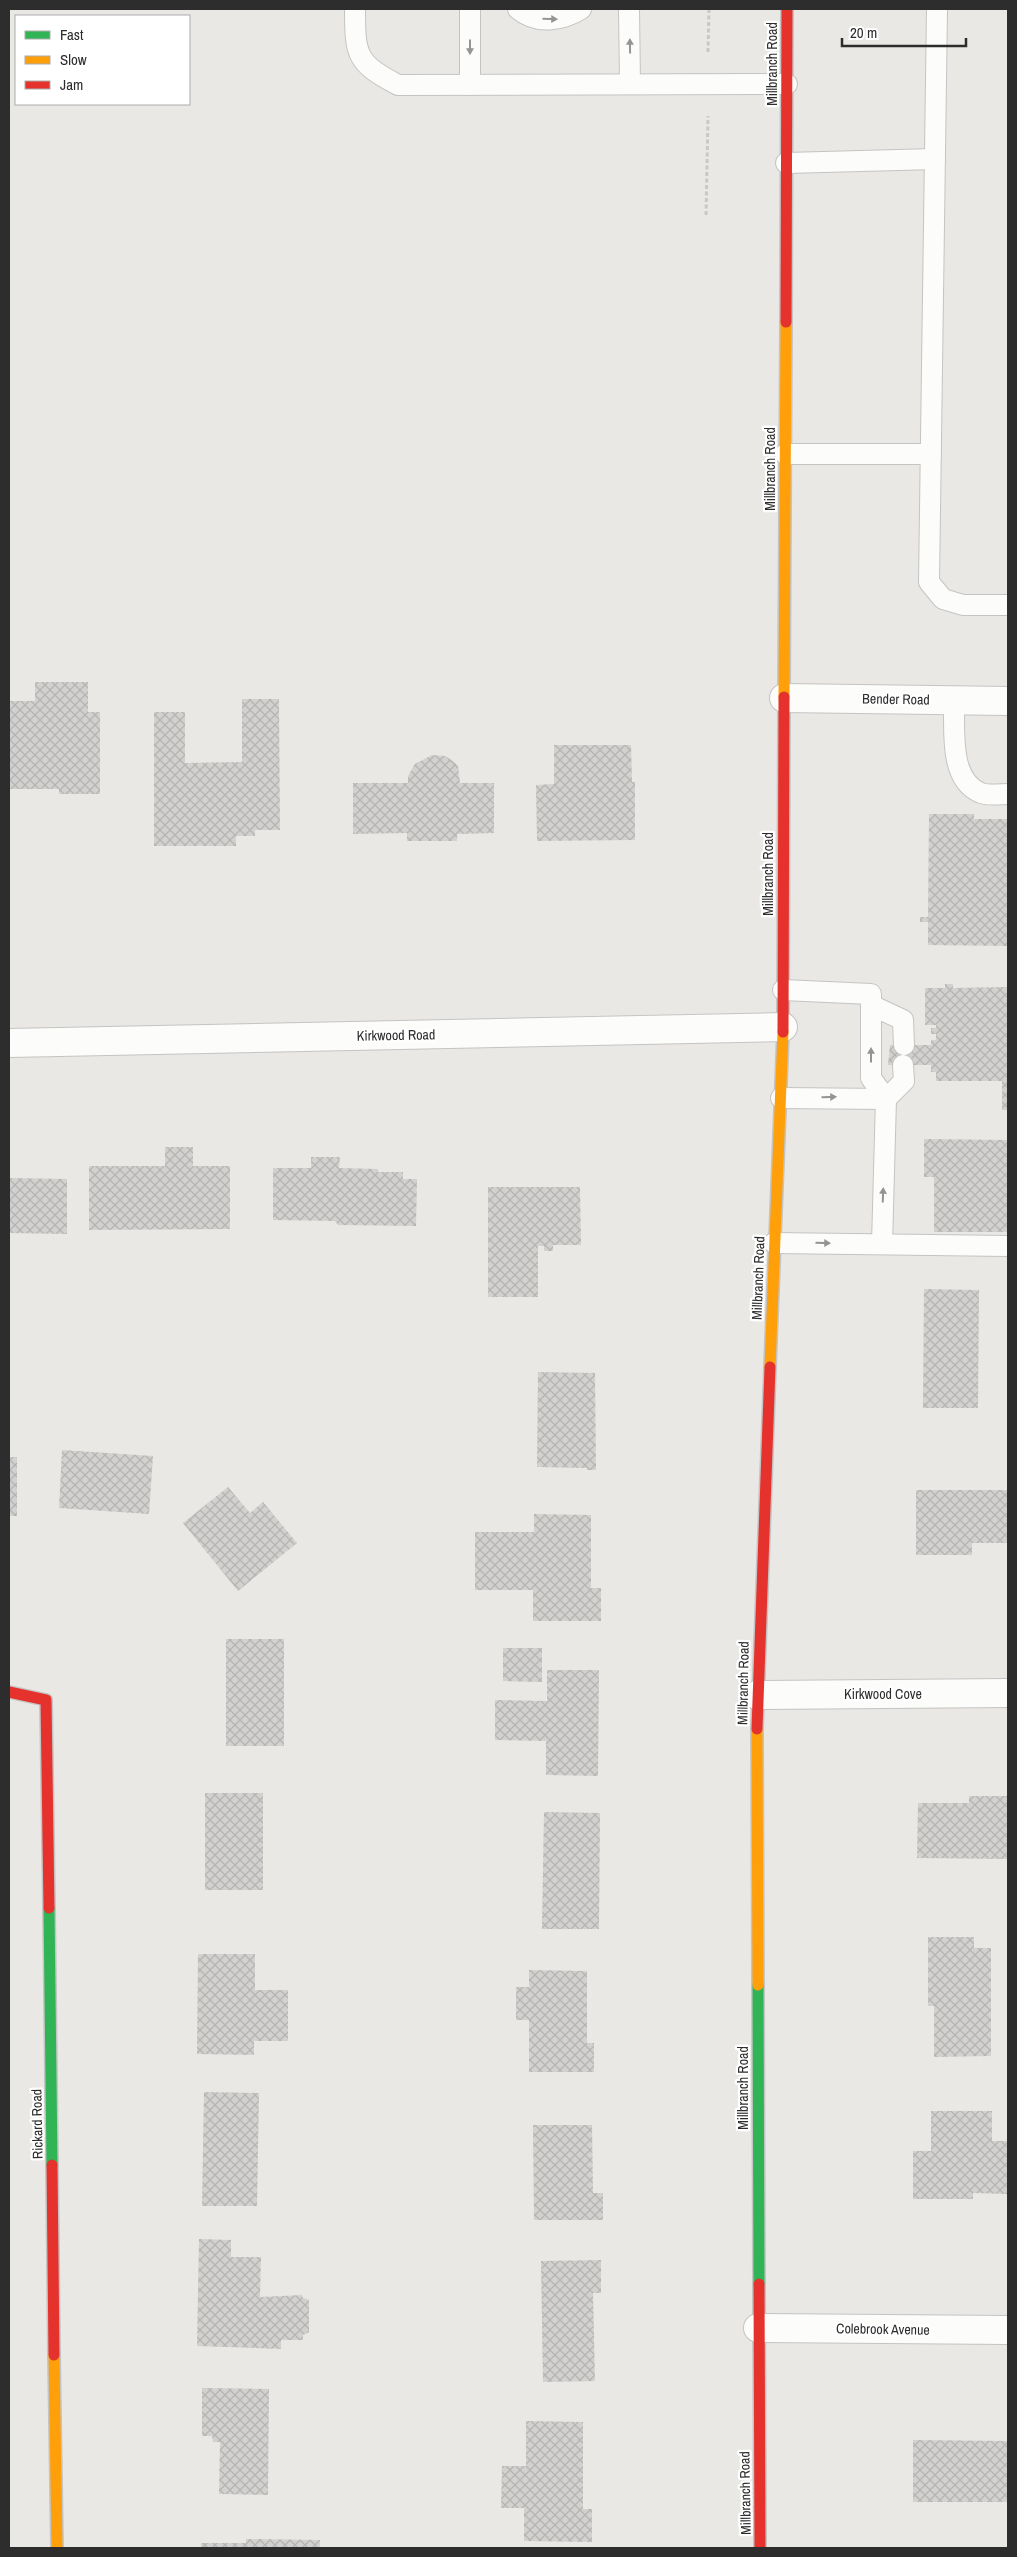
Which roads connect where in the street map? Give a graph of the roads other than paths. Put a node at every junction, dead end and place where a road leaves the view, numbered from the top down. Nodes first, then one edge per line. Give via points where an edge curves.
1 (355, 9) edge
2 (470, 9) edge
3 (518, 9) edge
4 (581, 9) edge
5 (629, 9) edge
6 (787, 9) edge
7 (937, 9) edge
8 (630, 84) junction
9 (787, 84) junction
10 (470, 85) junction
11 (935, 159) junction
12 (786, 163) junction
13 (785, 454) junction
14 (931, 454) junction
15 (1008, 605) edge
16 (784, 698) junction
17 (954, 700) junction
18 (1008, 701) edge
19 (1008, 794) edge
20 (783, 990) junction
21 (872, 1005) junction
22 (783, 1027) junction
23 (9, 1043) edge
24 (904, 1046) dead end
25 (903, 1066) dead end
26 (781, 1098) junction
27 (886, 1099) junction
28 (774, 1243) junction
29 (882, 1244) junction
30 (1008, 1246) edge
31 (9, 1692) edge
32 (1008, 1693) edge
33 (757, 1694) junction
34 (758, 2328) junction
35 (1008, 2330) edge
36 (57, 2548) edge
37 (760, 2548) edge

1 - 10 lane via 355,40 359,56 373,72 398,85
2 -> 10 lane
3 -> 4 lane via 545,20 560,19
8 -> 5 lane
6 - 9 main road, Millbranch Road
7 - 11 lane
8 - 9 lane
8 - 10 lane
9 - 12 main road, Millbranch Road
11 - 12 lane
11 - 14 lane
12 - 13 main road, Millbranch Road
13 - 14 lane
13 - 16 main road, Millbranch Road
14 - 15 lane via 929,582 943,598 963,605
16 - 17 street, Bender Road
16 - 20 main road, Millbranch Road
17 - 18 street, Bender Road
17 - 19 lane via 957,767 966,782 981,794
20 - 21 lane via 871,994
20 - 22 main road, Millbranch Road
21 - 24 lane via 903,1020
27 -> 21 lane via 871,1078
22 - 23 street, Kirkwood Road
22 - 26 main road, Millbranch Road
25 - 27 lane via 904,1081
26 -> 27 lane
26 - 28 main road, Millbranch Road
29 -> 27 lane
28 -> 29 lane
28 - 33 main road, Millbranch Road
29 - 30 lane
31 - 36 main road, Rickard Road via 46,1700
32 - 33 street, Kirkwood Cove
33 - 34 main road, Millbranch Road
34 - 35 street, Colebrook Avenue
34 - 37 main road, Millbranch Road

